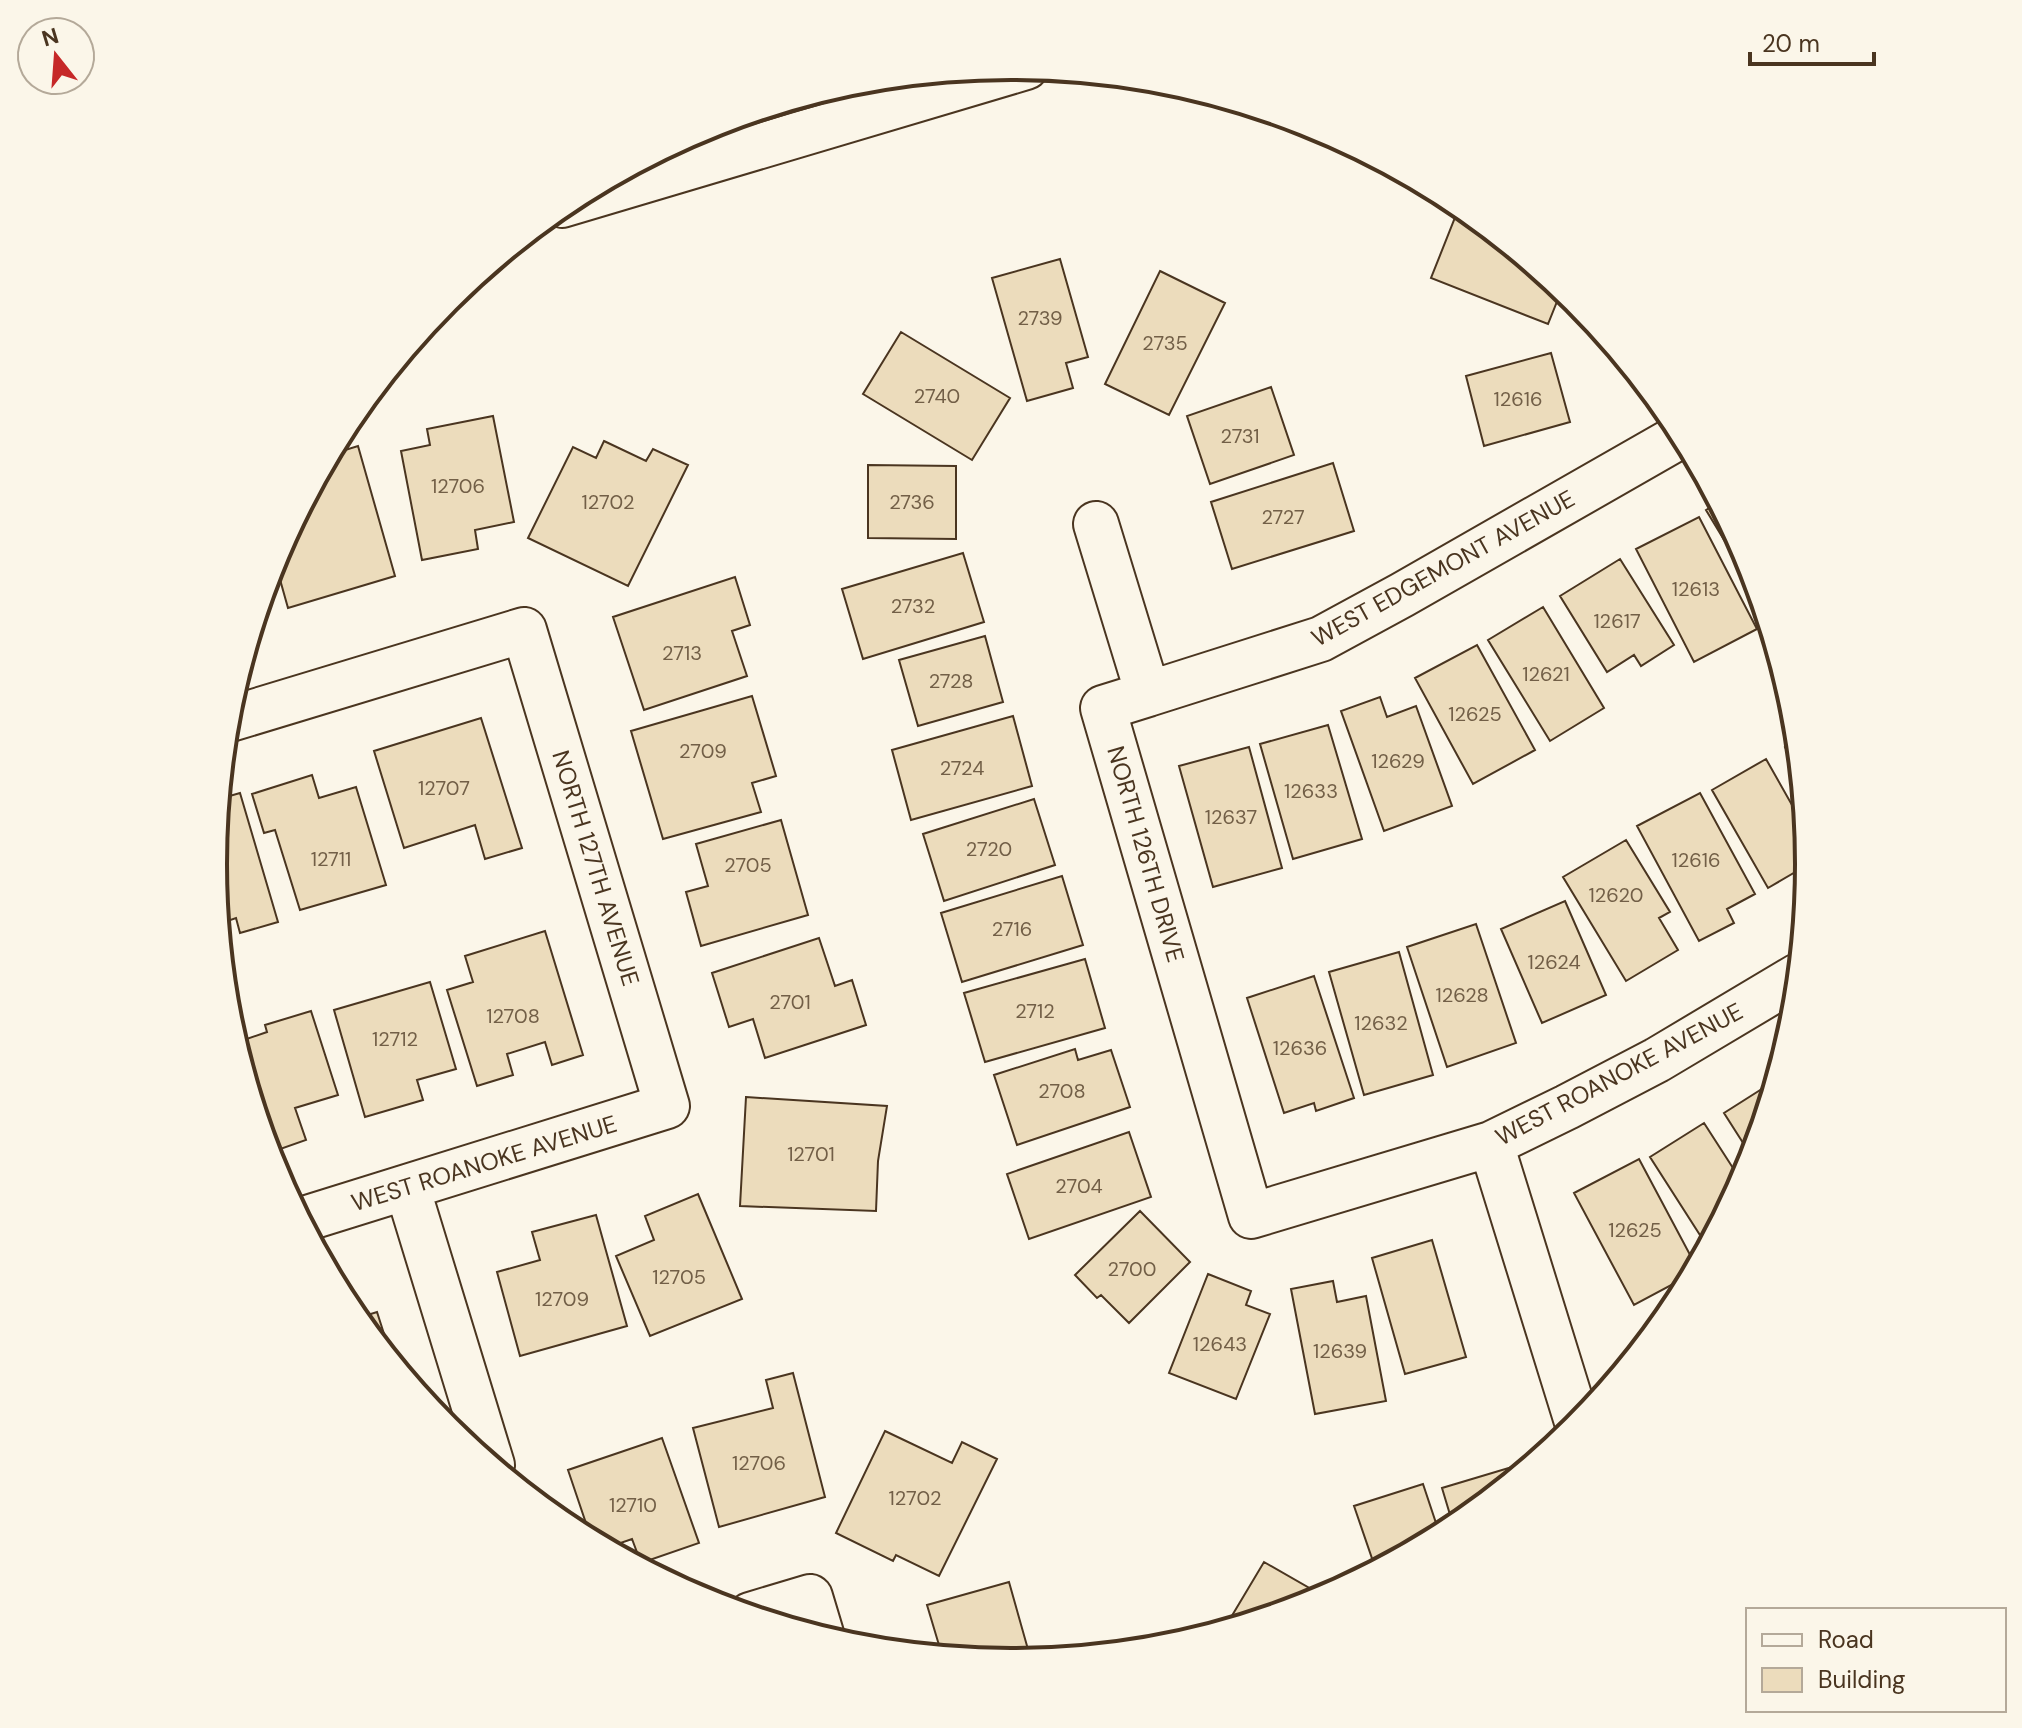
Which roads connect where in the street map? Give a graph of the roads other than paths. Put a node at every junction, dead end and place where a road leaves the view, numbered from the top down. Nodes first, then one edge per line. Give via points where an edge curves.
1 (978, 81) edge
2 (609, 191) edge
3 (1671, 441) edge
4 (1096, 524) dead end
5 (1148, 694) junction
6 (241, 716) edge
7 (1785, 984) edge
8 (667, 1106) joint
9 (1491, 1144) junction
10 (407, 1187) junction
11 (1251, 1216) joint
12 (311, 1217) edge
13 (1573, 1409) edge
14 (486, 1445) edge
15 (793, 1616) edge
16 (816, 1617) edge

1 - 2 street
3 - 5 street, WEST EDGEMONT AVENUE via 1321,639
4 - 5 street
5 - 11 street, NORTH 126TH DRIVE via 1103,708
6 - 8 street, NORTH 127TH AVENUE via 524,630
7 - 9 street, WEST ROANOKE AVENUE via 1657,1060
8 - 10 street, WEST ROANOKE AVENUE
9 - 11 street, WEST ROANOKE AVENUE
9 - 13 street
10 - 12 street, WEST ROANOKE AVENUE
10 - 14 street
15 - 16 street

